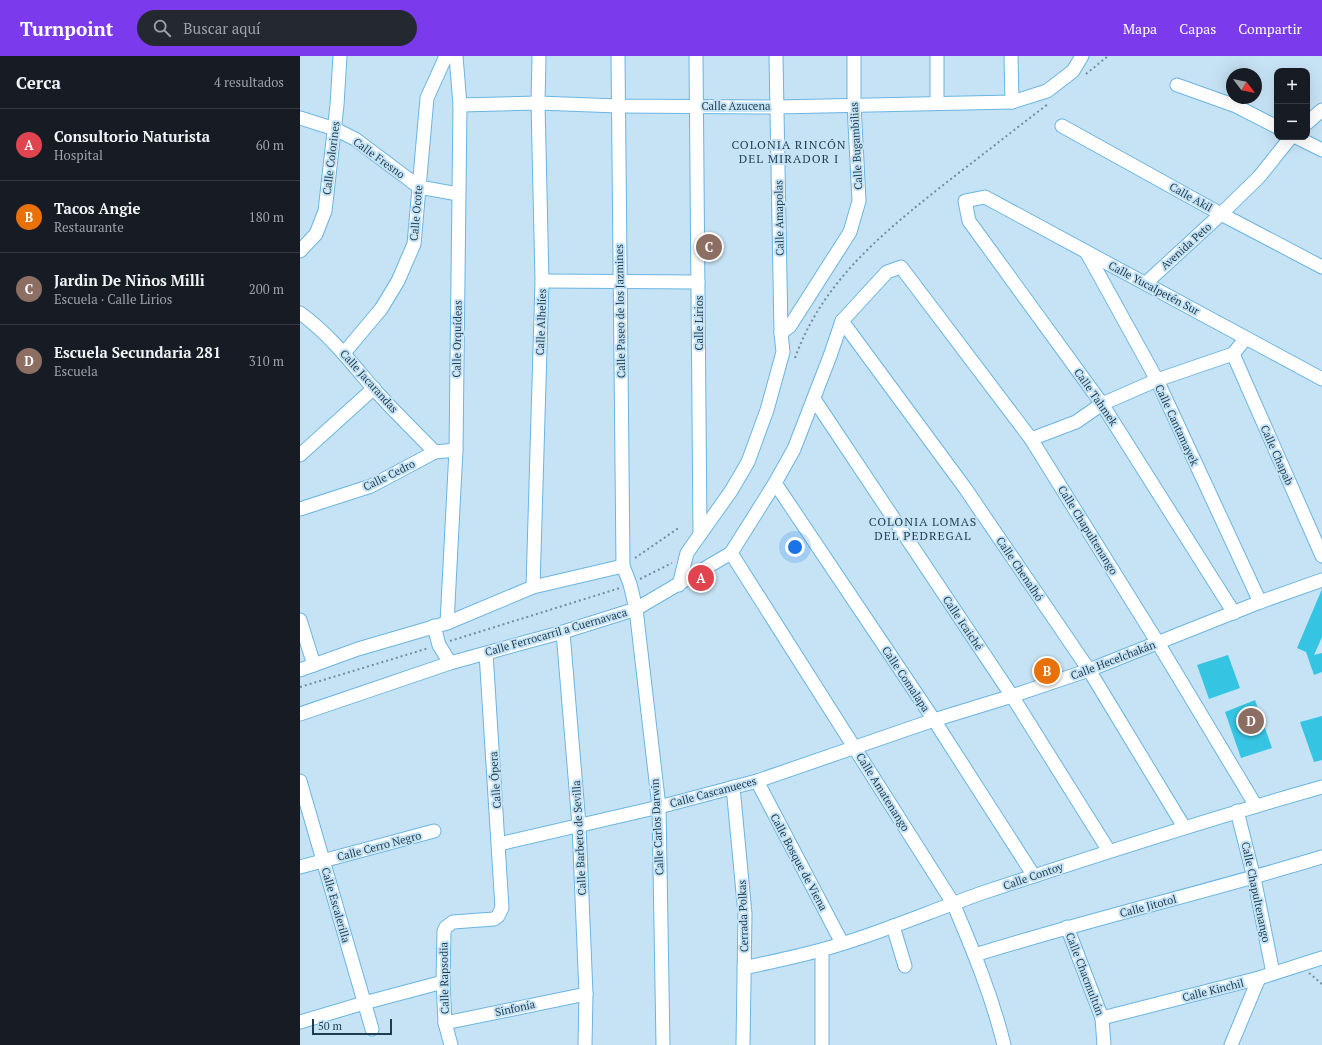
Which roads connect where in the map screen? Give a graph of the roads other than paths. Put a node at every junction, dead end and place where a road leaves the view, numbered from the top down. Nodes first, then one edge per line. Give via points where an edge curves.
1 (340, 56) edge
2 (446, 56) edge
3 (456, 56) edge
4 (539, 56) edge
5 (618, 56) edge
6 (696, 56) edge
7 (776, 56) edge
8 (854, 56) edge
9 (937, 56) edge
10 (1011, 56) edge
11 (1082, 56) edge
12 (1177, 85) dead end
13 (1012, 102) junction
14 (538, 103) junction
15 (854, 104) junction
16 (937, 104) junction
17 (460, 105) junction
18 (618, 106) junction
19 (695, 106) junction
20 (776, 107) junction
21 (1322, 110) edge
22 (300, 118) edge
23 (1310, 120) edge
24 (1274, 125) edge
25 (1062, 126) dead end
26 (335, 128) junction
27 (1289, 140) edge
28 (1302, 140) edge
29 (1322, 150) edge
30 (418, 187) junction
31 (458, 194) junction
32 (985, 197) joint
33 (1222, 214) junction
34 (300, 251) edge
35 (1087, 252) junction
36 (900, 267) joint
37 (1322, 267) edge
38 (542, 281) junction
39 (619, 281) junction
40 (698, 282) junction
41 (1146, 283) junction
42 (300, 313) edge
43 (842, 321) junction
44 (781, 333) junction
45 (1246, 338) junction
46 (344, 353) junction
47 (1233, 354) junction
48 (1322, 379) edge
49 (1156, 380) junction
50 (374, 388) junction
51 (814, 399) junction
52 (1102, 404) junction
53 (1031, 439) junction
54 (456, 450) junction
55 (435, 452) junction
56 (300, 455) edge
57 (775, 483) junction
58 (300, 509) edge
59 (700, 534) junction
60 (731, 553) junction
61 (1322, 556) edge
62 (623, 566) junction
63 (1322, 580) edge
64 (679, 585) junction
65 (533, 587) junction
66 (1260, 602) junction
67 (636, 609) junction
68 (1234, 613) junction
69 (300, 620) edge
70 (448, 622) junction
71 (434, 626) junction
72 (563, 632) junction
73 (1158, 643) junction
74 (486, 653) junction
75 (450, 663) junction
76 (314, 665) junction
77 (300, 670) edge
78 (1089, 670) junction
79 (1012, 696) junction
80 (300, 714) edge
81 (934, 720) junction
82 (854, 747) junction
83 (300, 781) edge
84 (757, 781) junction
85 (733, 787) junction
86 (1322, 787) edge
87 (1256, 806) junction
88 (659, 807) junction
89 (1237, 811) junction
90 (579, 825) junction
91 (1184, 827) junction
92 (434, 831) dead end
93 (499, 844) junction
94 (1109, 851) junction
95 (1322, 857) edge
96 (323, 860) junction
97 (300, 867) edge
98 (1034, 876) junction
99 (1254, 878) junction
100 (953, 903) junction
101 (502, 908) joint
102 (893, 926) junction
103 (1067, 927) junction
104 (842, 943) junction
105 (822, 950) junction
106 (975, 955) junction
107 (1322, 958) edge
108 (905, 966) dead end
109 (744, 968) junction
110 (1273, 973) junction
111 (1260, 978) junction
112 (443, 982) junction
113 (586, 994) junction
114 (364, 1003) junction
115 (1102, 1018) junction
116 (300, 1022) edge
117 (445, 1023) junction
118 (372, 1030) dead end
119 (1234, 1044) edge
120 (451, 1045) edge
121 (585, 1045) edge
122 (663, 1045) edge
123 (744, 1045) edge
124 (822, 1045) edge
125 (1004, 1045) edge
126 (1104, 1045) edge

1 - 26 street, Calle Colorines
2 - 30 street, Calle Ocote via 427,98
3 - 17 street, Calle Orquídeas
4 - 14 street, Calle Alhelíes
5 - 18 street, Calle Paseo de los Jazmines
6 - 19 street, Calle Lirios
7 - 20 street, Calle Amapolas
8 - 15 street, Calle Bugambilias
9 - 16 street
10 - 13 street
11 - 13 street via 1073,71 1047,91
12 - 24 street via 1236,106
13 - 16 street, Calle Azucena
14 - 17 street, Calle Azucena
14 - 18 street, Calle Azucena
14 - 38 street, Calle Alhelíes
15 - 16 street, Calle Azucena
15 - 20 street, Calle Azucena
15 - 44 street, Calle Bugambilias via 859,201 850,232 790,326
17 - 31 street, Calle Orquídeas
18 - 19 street, Calle Azucena
18 - 39 street, Calle Paseo de los Jazmines
19 - 20 street, Calle Azucena
19 - 40 street, Calle Lirios
20 - 44 street, Calle Amapolas
21 - 23 street
22 - 26 street, Calle Fresno
25 - 33 street, Calle Akil
26 - 30 street, Calle Fresno via 355,139
26 - 34 street, Calle Colorines via 325,211 316,234
27 - 33 street, Avenida Peto via 1259,177
28 - 29 street
30 - 31 street, Calle Fresno
30 - 46 street, Calle Ocote via 414,244 398,281 381,309
31 - 54 street, Calle Orquídeas
32 - 35 street, Calle Yucalpetén Sur
32 - 52 street, Calle Tahmek via 965,201 969,221
33 - 37 street, Calle Akil
33 - 41 street, Avenida Peto
35 - 41 street, Calle Yucalpetén Sur
35 - 49 street, Calle Cantamayek
36 - 43 street, Calle Ferrocarril a Cuernavaca via 888,272
36 - 53 street, Calle Chapultenango
38 - 39 street
38 - 65 street, Calle Alhelíes
39 - 40 street
39 - 62 street, Calle Paseo de los Jazmines
40 - 59 street, Calle Lirios
41 - 45 street, Calle Yucalpetén Sur
42 - 46 street, Calle Jacarandas via 313,322
43 - 51 street, Calle Ferrocarril a Cuernavaca
43 - 78 street, Calle Chenalhó via 965,488
44 - 59 street via 783,352 767,410 748,462
45 - 47 street
45 - 48 street, Calle Yucalpetén Sur
46 - 50 street, Calle Jacarandas
47 - 49 street
47 - 61 street, Calle Chapab
49 - 52 street
49 - 66 street, Calle Cantamayek
50 - 55 street, Calle Jacarandas
50 - 56 street
51 - 57 street, Calle Ferrocarril a Cuernavaca via 794,449
51 - 79 street, Calle Icaiché
52 - 53 street via 1076,422
52 - 68 street, Calle Tahmek
53 - 73 street, Calle Chapultenango
54 - 55 street, Calle Cedro
54 - 70 street, Calle Orquídeas
55 - 58 street, Calle Cedro via 371,486
57 - 60 street, Calle Ferrocarril a Cuernavaca
57 - 81 street, Calle Comalapa
59 - 64 street via 687,552
60 - 64 street, Calle Ferrocarril a Cuernavaca
60 - 82 street, Calle Amatenango
62 - 65 street
62 - 67 street, Calle Carlos Darwin
63 - 66 street, Calle Hecelchakán
64 - 67 street, Calle Ferrocarril a Cuernavaca
65 - 70 street
66 - 68 street, Calle Hecelchakán
67 - 72 street, Calle Ferrocarril a Cuernavaca
67 - 88 street, Calle Carlos Darwin
68 - 73 street, Calle Hecelchakán
69 - 76 street
70 - 71 street
71 - 75 street via 439,645
71 - 76 street
72 - 74 street, Calle Ferrocarril a Cuernavaca
72 - 90 street, Calle Barbero de Sevilla
73 - 78 street, Calle Hecelchakán
73 - 87 street, Calle Chapultenango
74 - 75 street, Calle Ferrocarril a Cuernavaca
74 - 93 street, Calle Ópera
75 - 80 street, Calle Ferrocarril a Cuernavaca
76 - 77 street
78 - 79 street, Calle Hecelchakán
78 - 91 street, Calle Chenalhó
79 - 81 street, Calle Hecelchakán
79 - 94 street, Calle Icaiché
81 - 82 street, Calle Hecelchakán
81 - 98 street, Calle Comalapa
82 - 84 street, Calle Cascanueces
82 - 100 street, Calle Amatenango
83 - 96 street, Calle Escalerilla
84 - 85 street, Calle Cascanueces
84 - 104 street, Calle Bosque de Viena
85 - 88 street, Calle Cascanueces
85 - 109 street, Cerrada Polkas via 744,914
86 - 87 street, Calle Contoy
87 - 89 street, Calle Contoy
88 - 90 street, Calle Cascanueces
88 - 122 street, Calle Carlos Darwin
89 - 91 street, Calle Contoy
89 - 99 street, Calle Chapultenango
90 - 93 street, Calle Cascanueces
90 - 113 street, Calle Barbero de Sevilla
91 - 94 street, Calle Contoy
92 - 96 street, Calle Cerro Negro
93 - 101 street, Calle Ópera
94 - 98 street, Calle Contoy
95 - 99 street, Calle Jitotol
96 - 97 street, Calle Cerro Negro
96 - 114 street, Calle Escalerilla
98 - 100 street, Calle Contoy
99 - 103 street, Calle Jitotol
99 - 110 street, Calle Chapultenango
100 - 102 street, Calle Contoy
100 - 106 street, Calle Amatenango
101 - 112 street, Calle Rapsodia via 494,919 453,922 446,927
102 - 104 street, Calle Contoy
102 - 108 street
103 - 106 street, Calle Jitotol
103 - 115 street, Calle Chacmultún
104 - 105 street, Calle Contoy
105 - 109 street, Calle Contoy
105 - 124 street
106 - 125 street, Calle Amatenango via 997,1014
107 - 110 street, Calle Kinchil
109 - 123 street, Cerrada Polkas
110 - 111 street, Calle Kinchil
111 - 115 street, Calle Kinchil
111 - 119 street
112 - 114 street
112 - 117 street, Calle Rapsodia
113 - 117 street, Sinfonía
113 - 121 street, Calle Barbero de Sevilla
114 - 116 street
114 - 118 street, Calle Escalerilla
115 - 126 street, Calle Chacmultún
117 - 120 street, Calle Rapsodia

